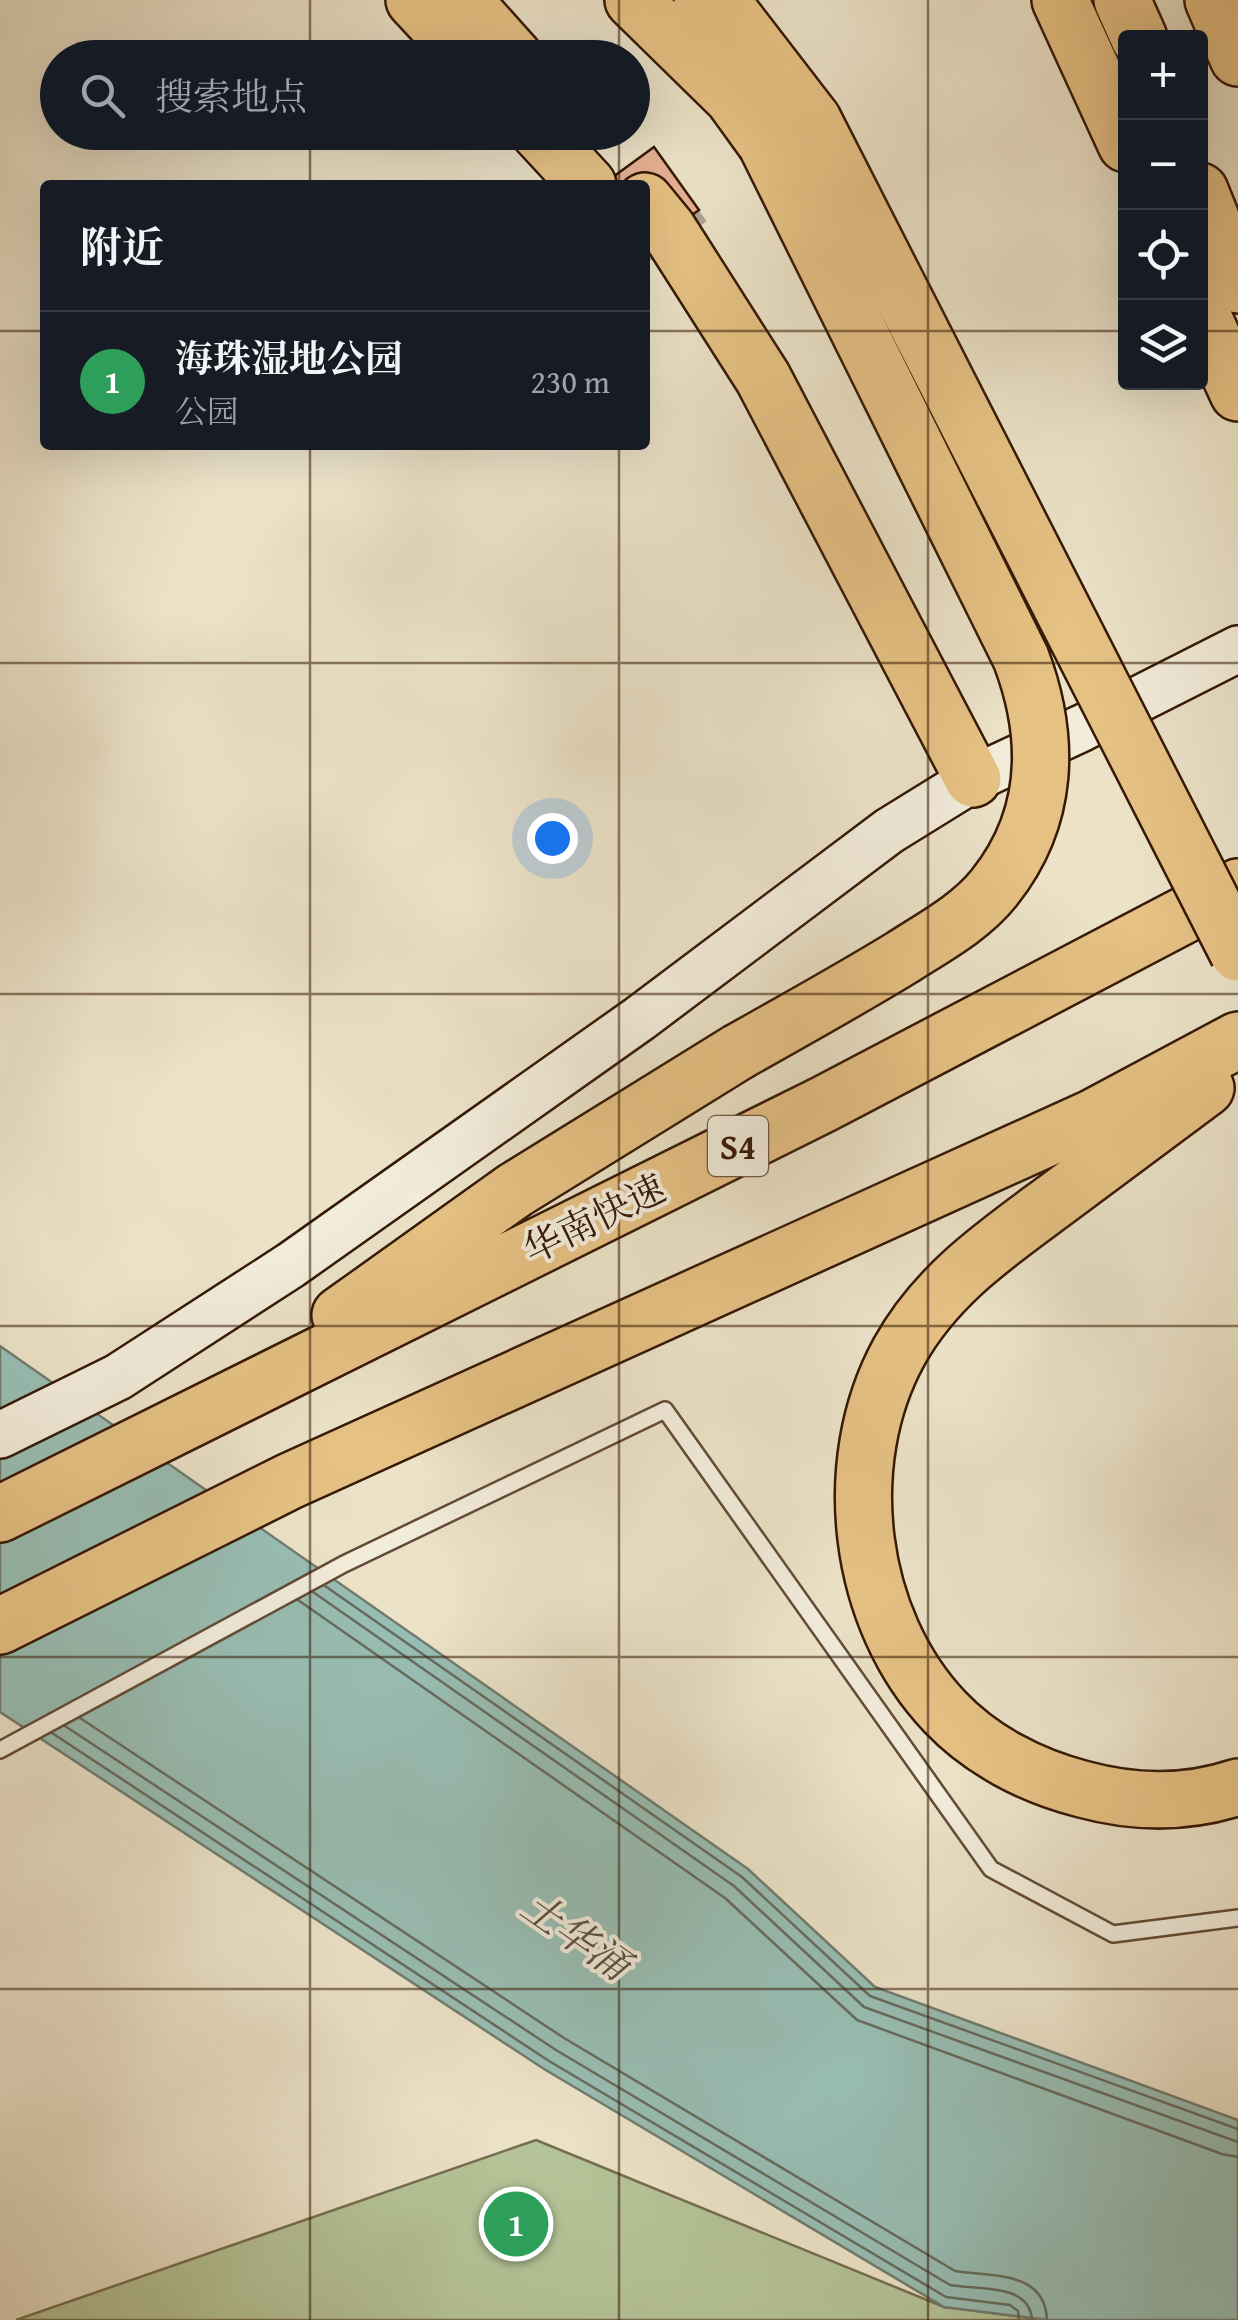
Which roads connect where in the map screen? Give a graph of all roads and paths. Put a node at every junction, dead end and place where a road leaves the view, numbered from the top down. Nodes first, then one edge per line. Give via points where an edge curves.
1 (414, 0) edge
2 (463, 0) edge
3 (634, 0) edge
4 (702, 0) edge
5 (718, 0) edge
6 (743, 0) edge
7 (1060, 0) edge
8 (1122, 0) edge
9 (1213, 0) edge
10 (1135, 30) edge
11 (451, 40) edge
12 (500, 40) edge
13 (1238, 58) edge
14 (1118, 127) edge
15 (790, 132) junction
16 (556, 150) edge
17 (600, 150) edge
18 (583, 180) edge
19 (627, 180) edge
20 (650, 207) edge
21 (1208, 210) edge
22 (650, 261) edge
23 (1238, 285) edge
24 (1208, 327) edge
25 (1238, 393) edge
26 (1238, 648) edge
27 (960, 787) junction
28 (1238, 887) edge
29 (1238, 953) edge
30 (1238, 1040) edge
31 (1238, 1064) edge
32 (234, 1396) junction
33 (0, 1435) edge
34 (0, 1514) edge
35 (0, 1626) edge
36 (0, 1750) edge
37 (1238, 1786) edge
38 (1238, 1918) edge

1 - 11 highway
2 - 12 highway
3 - 15 highway via 732,97
4 - 15 highway
5 - 15 highway
6 - 15 highway
7 - 14 highway
8 - 10 highway
9 - 13 highway
15 - 29 highway, bridge
15 - 32 highway, bridge via 1035,695 1042,763 1030,822 994,889 974,908 515,1190
16 - 18 highway
17 - 19 highway
20 - 27 highway via 762,378
21 - 23 highway
22 - 27 highway via 736,389
24 - 25 highway
26 - 27 street
27 - 33 street via 292,1265 118,1378
28 - 32 highway, 华南快速 / S4 via 824,1104
30 - 35 highway via 1094,1117 290,1481
31 - 37 highway via 950,1282 913,1329 885,1382 868,1443 864,1502 870,1567 891,1630 927,1690 996,1754 1104,1795 1167,1800
32 - 34 highway, 华南快速 / S4
36 - 38 lane via 344,1564 665,1410 991,1869 1113,1934

